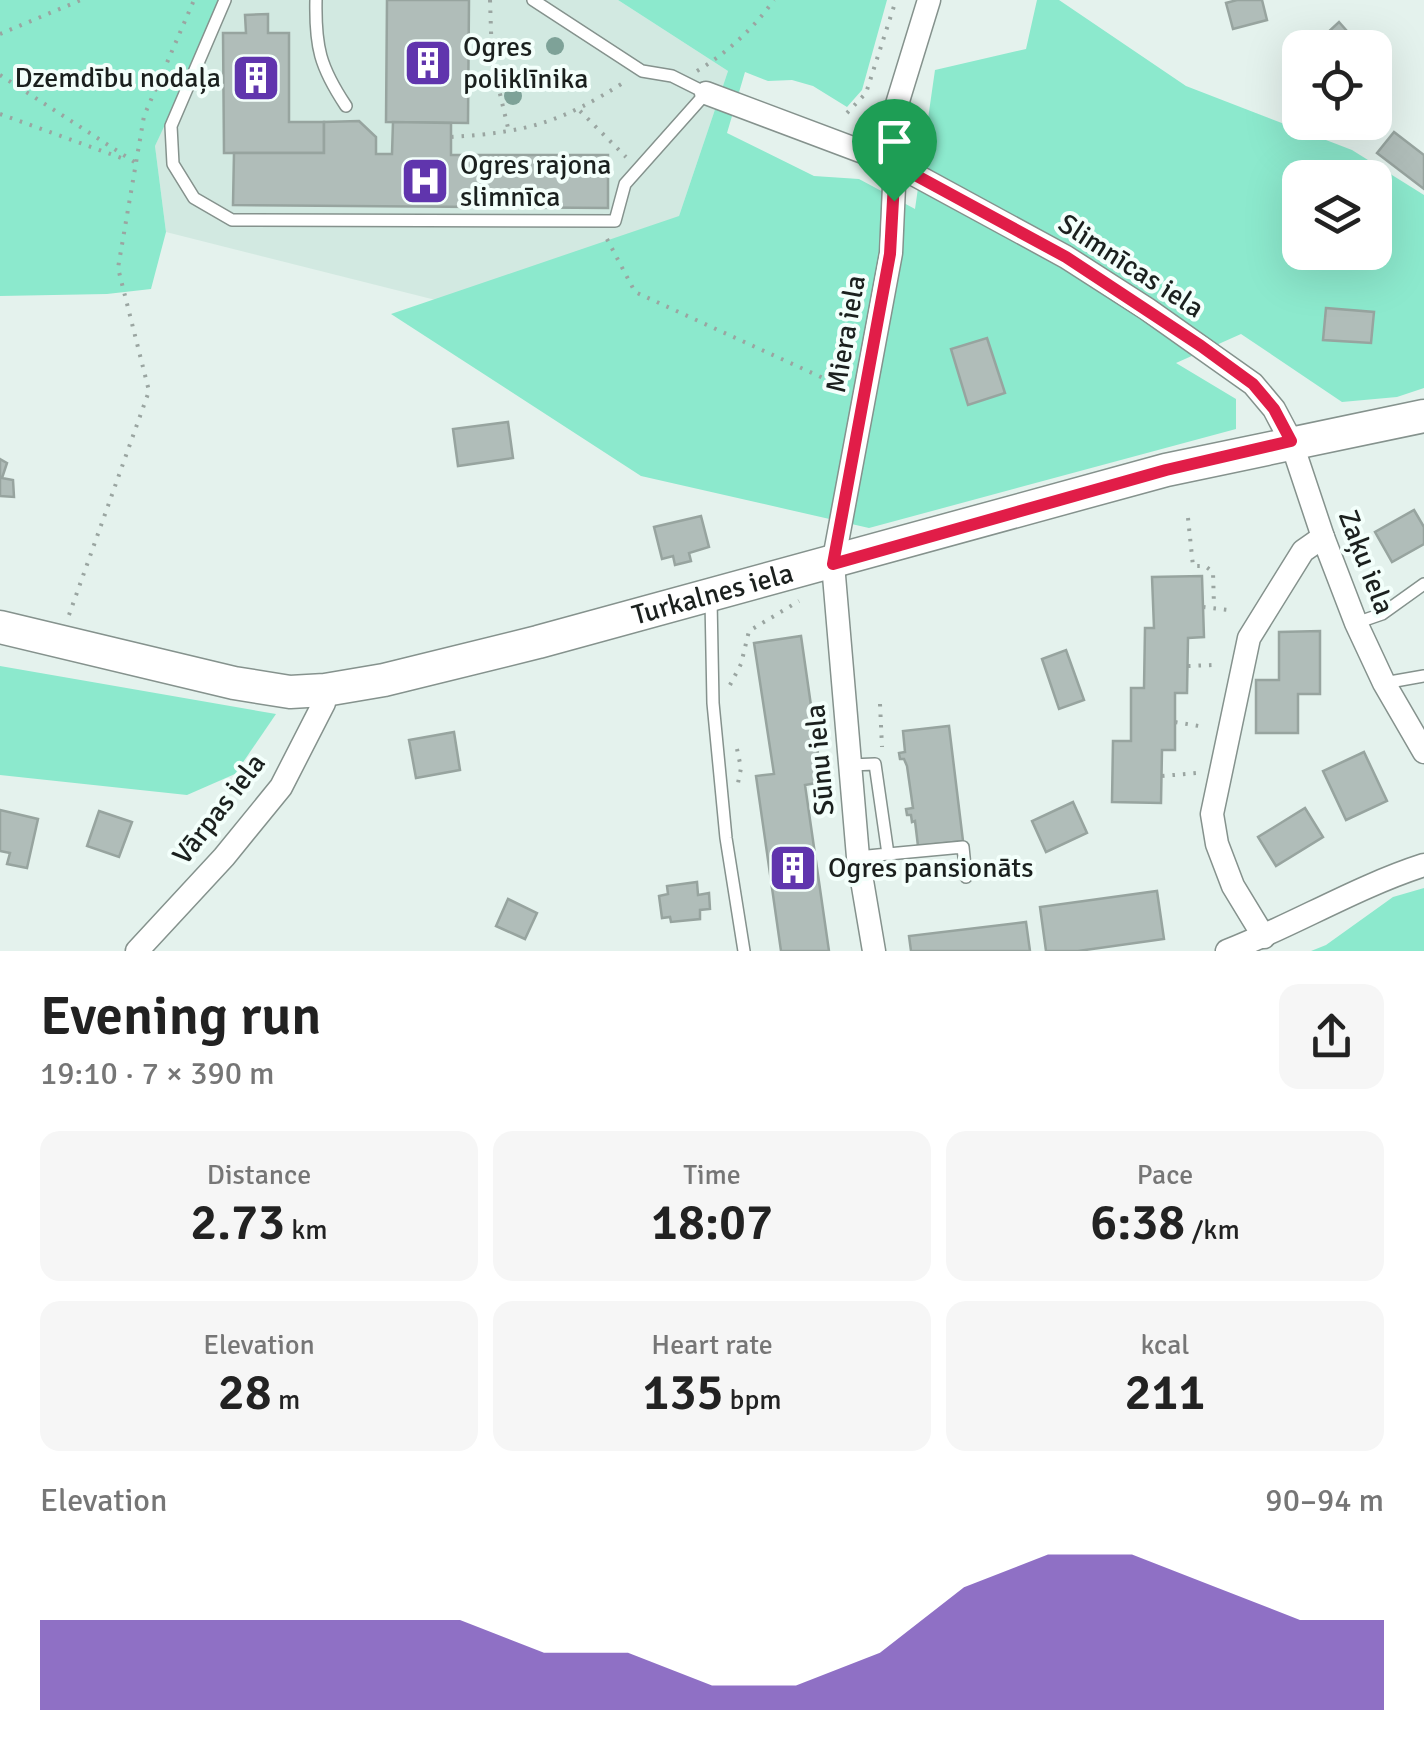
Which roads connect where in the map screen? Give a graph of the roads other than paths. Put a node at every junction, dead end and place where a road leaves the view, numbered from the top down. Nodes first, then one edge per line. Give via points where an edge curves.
1 (225, 0) edge
2 (316, 0) edge
3 (533, 0) edge
4 (929, 0) edge
5 (706, 93) junction
6 (346, 106) dead end
7 (895, 164) junction
8 (1424, 416) edge
9 (1291, 441) junction
10 (1323, 538) junction
11 (833, 564) junction
12 (1424, 584) edge
13 (711, 596) junction
14 (1356, 622) junction
15 (0, 626) edge
16 (1424, 676) edge
17 (1384, 683) junction
18 (325, 690) junction
19 (1424, 752) edge
20 (849, 765) junction
21 (888, 854) junction
22 (858, 857) junction
23 (1424, 865) edge
24 (966, 876) dead end
25 (1264, 936) junction
26 (138, 951) edge
27 (744, 951) edge
28 (874, 951) edge
29 (1228, 951) edge

1 - 5 lane via 171,126 173,164 194,198 232,220 614,221 625,184
2 - 6 lane via 320,59
3 - 5 lane, Slimnīcas iela via 642,71
4 - 7 street, Miera iela via 886,140
5 - 7 street, Slimnīcas iela
7 - 9 street, Slimnīcas iela via 1066,257 1201,346 1253,384
7 - 11 street, Miera iela via 890,254
8 - 9 main road, Turkalnes iela
9 - 10 street, Zaķu iela
9 - 11 main road, Turkalnes iela
10 - 14 street, Zaķu iela
10 - 25 street via 1303,551 1249,638 1212,814 1233,886
11 - 13 main road, Turkalnes iela
11 - 20 street, Sūnu iela
12 - 14 lane via 1382,614
13 - 18 main road, Turkalnes iela
13 - 27 lane via 713,703
14 - 17 street, Zaķu iela
15 - 18 main road, Turkalnes iela via 234,682 290,692
16 - 17 lane
17 - 19 street, Zaķu iela
18 - 26 street, Vārpas iela via 281,787
20 - 21 lane via 875,764
20 - 22 street, Sūnu iela
21 - 22 lane
21 - 24 lane via 963,847
22 - 28 street, Sūnu iela
23 - 25 street
25 - 29 street

